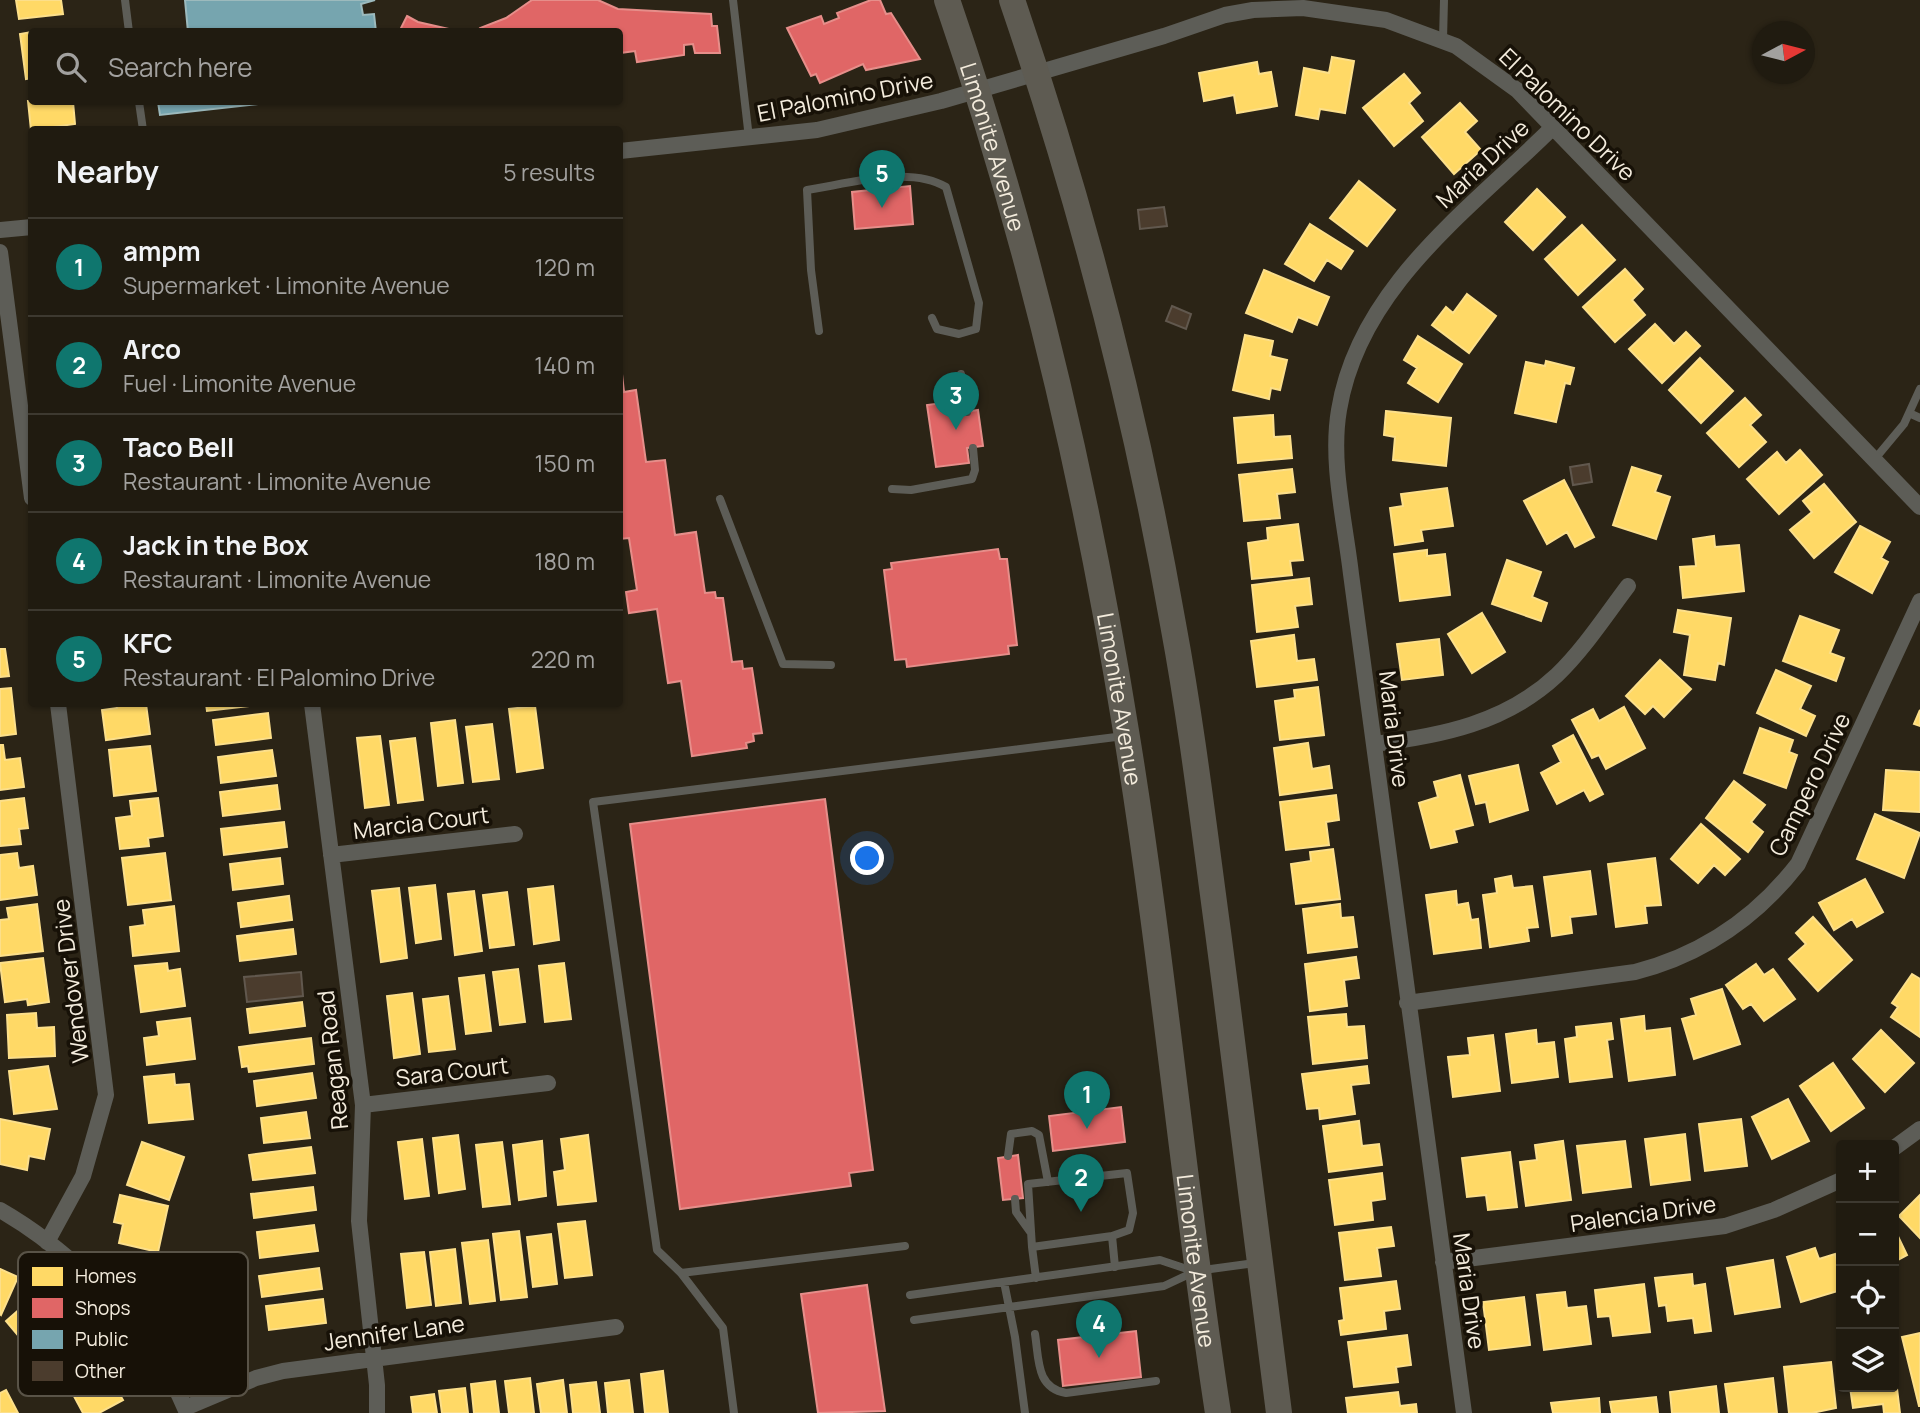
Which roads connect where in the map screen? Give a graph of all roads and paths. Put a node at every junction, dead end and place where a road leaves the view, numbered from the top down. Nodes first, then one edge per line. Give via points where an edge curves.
1 (125, 0) edge
2 (733, 0) edge
3 (947, 0) edge
4 (1012, 0) edge
5 (1444, 0) edge
6 (1329, 5) edge
7 (128, 28) edge
8 (1443, 40) junction
9 (1038, 73) junction
10 (977, 90) junction
11 (139, 105) edge
12 (142, 126) edge
13 (1554, 126) junction
14 (748, 138) junction
15 (623, 151) edge
16 (28, 227) edge
17 (0, 230) edge
18 (0, 253) edge
19 (932, 318) dead end
20 (819, 331) dead end
21 (961, 374) dead end
22 (1920, 389) edge
23 (967, 412) dead end
24 (1909, 412) junction
25 (1920, 418) edge
26 (973, 448) dead end
27 (1874, 460) junction
28 (28, 467) edge
29 (892, 489) dead end
30 (720, 499) dead end
31 (1920, 507) edge
32 (1628, 586) dead end
33 (1920, 601) edge
34 (831, 665) dead end
35 (58, 707) edge
36 (312, 707) edge
37 (1127, 735) junction
38 (1374, 744) junction
39 (515, 834) dead end
40 (331, 855) junction
41 (1407, 1003) junction
42 (548, 1083) dead end
43 (362, 1105) junction
44 (1920, 1129) edge
45 (1899, 1144) edge
46 (1008, 1156) dead end
47 (1048, 1182) junction
48 (1836, 1182) edge
49 (1015, 1199) dead end
50 (0, 1210) edge
51 (1031, 1233) junction
52 (1112, 1236) junction
53 (47, 1242) junction
54 (905, 1246) dead end
55 (1032, 1247) junction
56 (58, 1252) edge
57 (1444, 1262) junction
58 (1261, 1263) junction
59 (1115, 1267) junction
60 (1196, 1271) junction
61 (681, 1273) junction
62 (1036, 1278) junction
63 (1004, 1282) junction
64 (910, 1295) dead end
65 (1009, 1307) junction
66 (914, 1320) dead end
67 (616, 1327) dead end
68 (1035, 1334) dead end
69 (374, 1358) junction
70 (1156, 1381) dead end
71 (248, 1382) edge
72 (217, 1396) edge
73 (186, 1410) edge
74 (377, 1413) edge
75 (734, 1413) edge
76 (1025, 1413) edge
77 (1218, 1413) edge
78 (1279, 1413) edge
79 (1464, 1413) edge

1 - 7 lane
2 - 14 lane
3 - 10 main road, Limonite Avenue
4 - 9 main road
5 - 8 lane
6 - 8 street, El Palomino Drive
6 - 9 street, El Palomino Drive via 1225,15
8 - 13 street, El Palomino Drive via 1498,73
9 - 10 street, El Palomino Drive
9 - 58 main road via 1108,328 1173,620
10 - 14 street, El Palomino Drive via 817,130
10 - 37 main road, Limonite Avenue via 1054,362 1086,505
11 - 12 lane
13 - 27 street, El Palomino Drive
13 - 38 street, Maria Drive via 1402,277 1383,303 1350,368 1339,410 1338,449
14 - 15 street, El Palomino Drive
16 - 17 street
18 - 28 street
19 - 20 lane via 937,329 959,334 976,328 979,303 946,187 930,177 909,175 807,190
21 - 23 lane
22 - 24 lane
24 - 25 lane
24 - 27 lane
26 - 29 lane via 972,479
27 - 31 street, El Palomino Drive
30 - 34 lane via 783,664
32 - 38 street via 1558,675 1524,700 1459,730
33 - 41 street, Campero Drive via 1798,864 1774,894 1745,919 1667,964 1635,972
35 - 53 street, Wendover Drive via 106,1095 83,1176
36 - 40 street, Reagan Road
37 - 60 main road, Limonite Avenue
37 - 61 lane via 593,802 657,1250
38 - 41 street, Maria Drive
39 - 40 street, Marcia Court
40 - 43 street, Reagan Road
41 - 57 street, Maria Drive
42 - 43 street, Sara Court
43 - 69 street, Reagan Road via 359,1221
44 - 45 street
46 - 47 lane via 1011,1134 1032,1131 1039,1135
47 - 51 lane via 1028,1184
47 - 52 lane via 1127,1173 1133,1213 1129,1230
48 - 57 street, Palencia Drive via 1725,1226
49 - 51 lane via 1016,1212
50 - 53 street
51 - 55 lane
52 - 55 lane
52 - 59 lane
53 - 56 street
54 - 61 lane
55 - 62 lane
57 - 79 street, Maria Drive
58 - 60 lane
58 - 78 main road
59 - 60 lane via 1160,1260
59 - 62 lane
60 - 65 lane via 1164,1286
60 - 77 main road, Limonite Avenue
61 - 75 lane via 723,1328
62 - 63 lane
63 - 64 lane
63 - 65 lane
65 - 66 lane
65 - 76 lane
67 - 69 street, Jennifer Lane
68 - 70 lane via 1042,1377 1046,1386 1056,1391
69 - 71 street, Jennifer Lane
69 - 74 street, Reagan Road
72 - 73 street, Jennifer Lane

